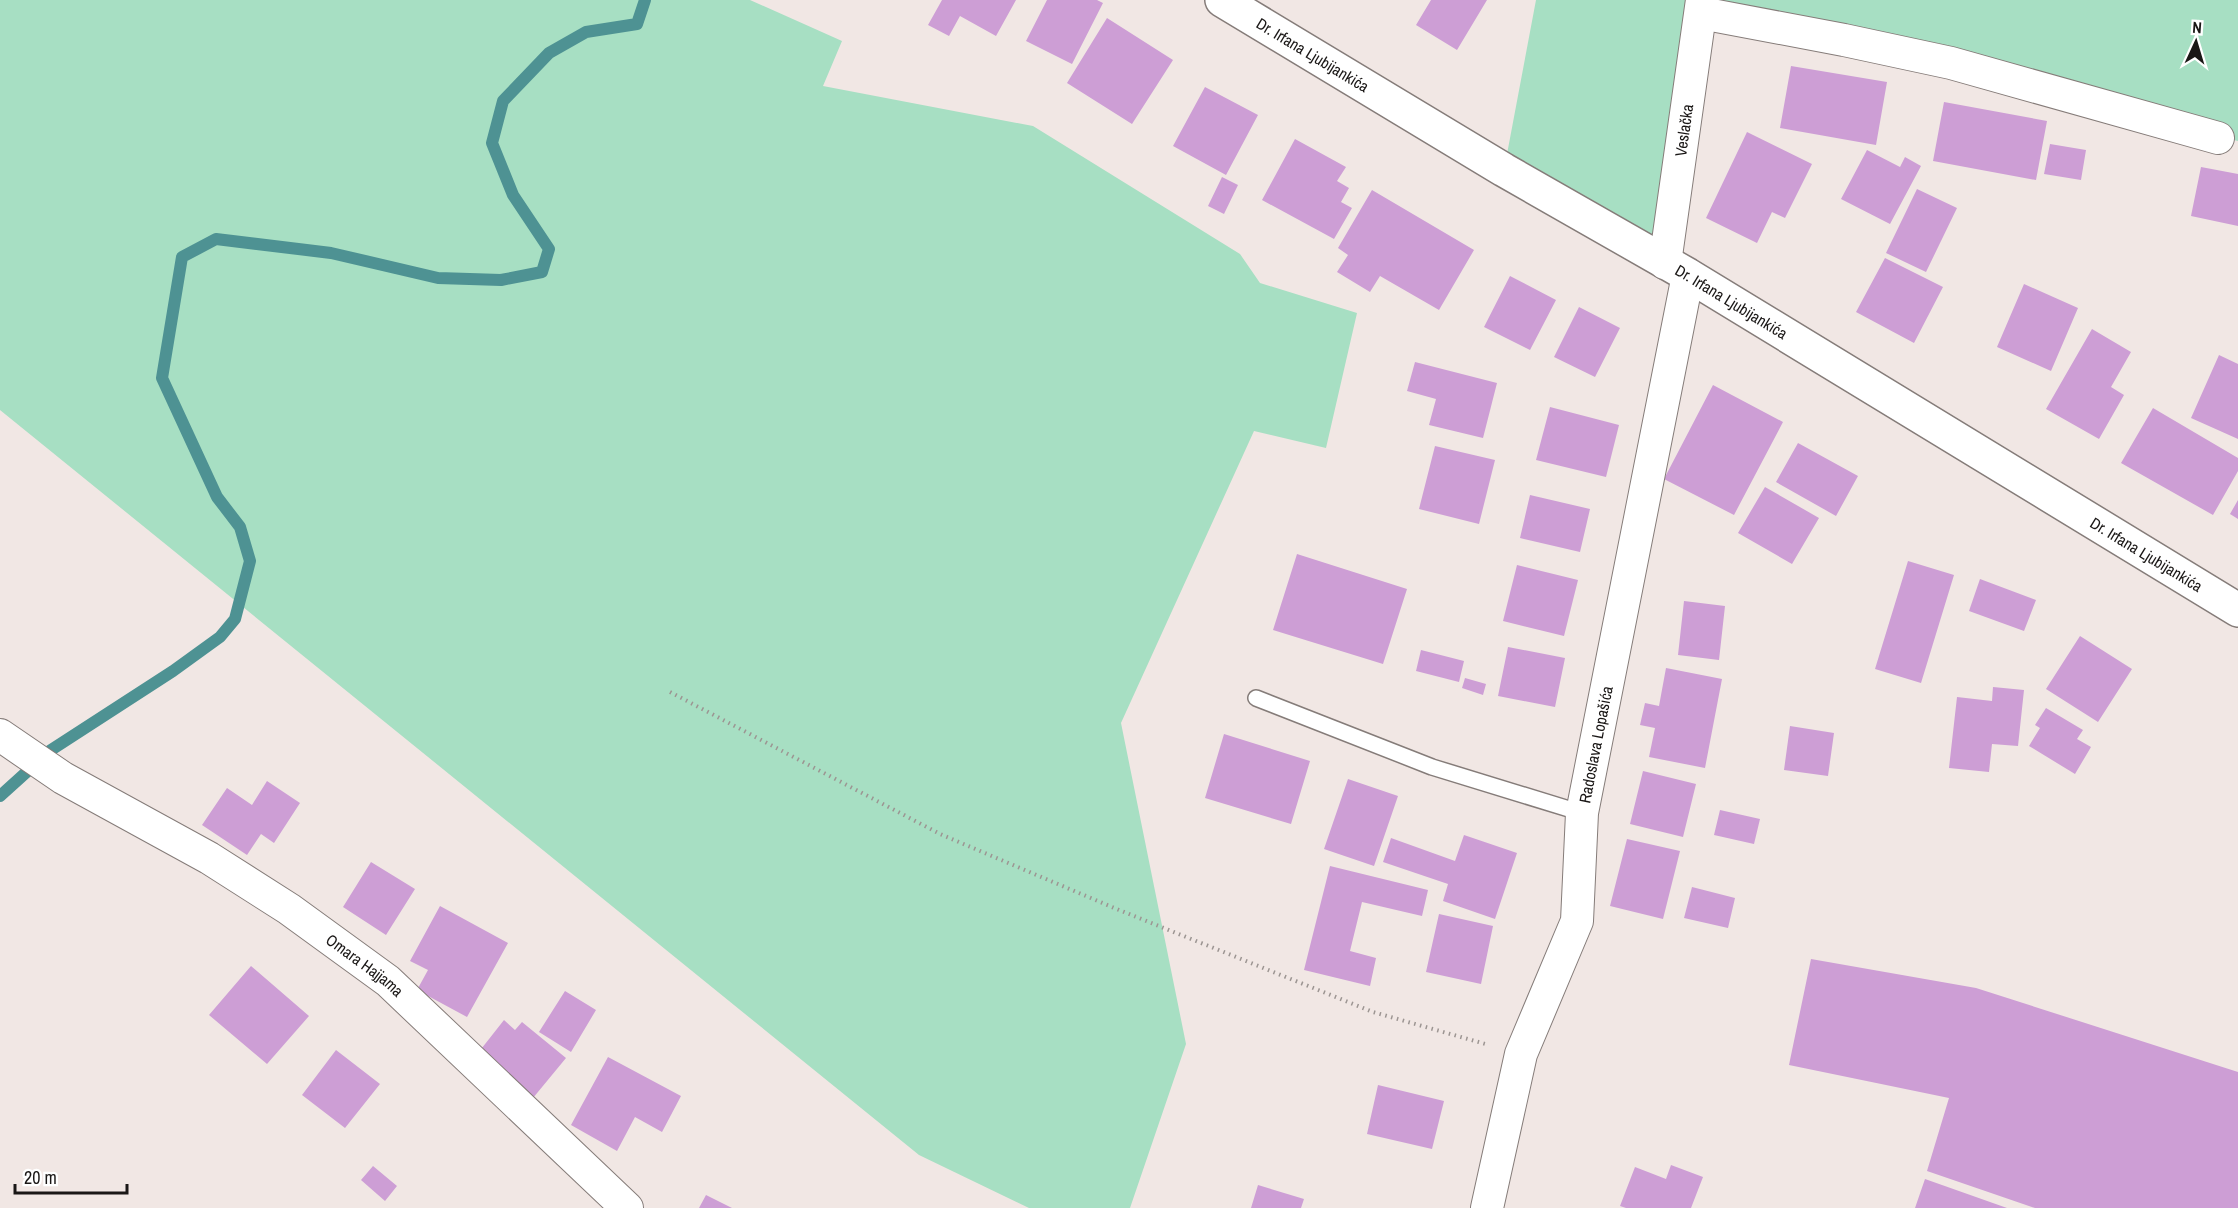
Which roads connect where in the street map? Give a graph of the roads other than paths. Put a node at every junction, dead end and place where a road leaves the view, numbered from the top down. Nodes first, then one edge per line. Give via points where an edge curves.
1 (1222, 0) edge
2 (1701, 6) edge
3 (2218, 138) dead end
4 (1676, 269) junction
5 (2238, 610) edge
6 (1256, 699) dead end
7 (8, 741) edge
8 (1582, 813) junction
9 (627, 1208) edge
10 (1488, 1208) edge

1 - 4 main road, Dr. Irfana Ljubijankića
2 - 3 street via 1951,63
2 - 4 street, Veslačka
4 - 5 main road, Dr. Irfana Ljubijankića
4 - 8 street, Radoslava Lopašića
6 - 8 lane via 1432,767
7 - 9 street, Omara Hajjama via 63,778 209,858 388,981
8 - 10 street, Radoslava Lopašića via 1577,921 1521,1054

